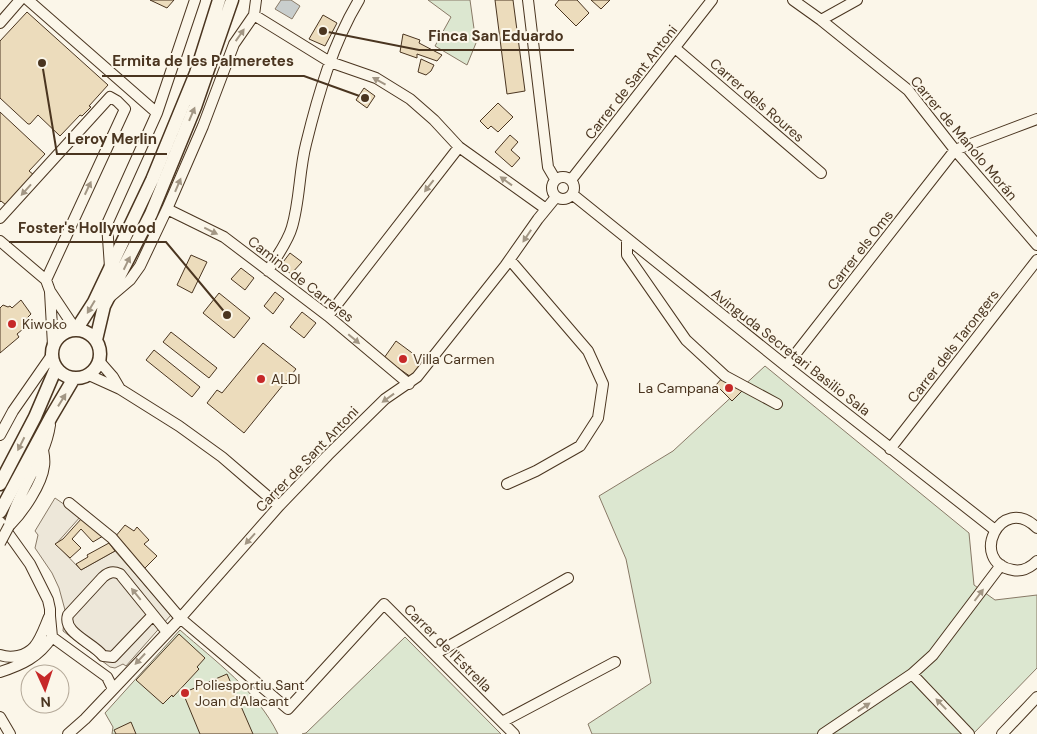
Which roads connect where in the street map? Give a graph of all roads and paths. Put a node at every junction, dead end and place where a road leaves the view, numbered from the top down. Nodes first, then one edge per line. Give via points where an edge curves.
1 (20, 0) edge
2 (28, 0) edge
3 (194, 0) edge
4 (219, 0) edge
5 (232, 0) edge
6 (256, 0) edge
7 (359, 0) edge
8 (528, 0) edge
9 (712, 0) edge
10 (793, 0) edge
11 (857, 0) edge
12 (254, 16) junction
13 (822, 20) junction
14 (0, 23) edge
15 (675, 48) junction
16 (330, 62) junction
17 (128, 87) junction
18 (118, 100) junction
19 (157, 113) junction
20 (1037, 119) edge
21 (459, 147) junction
22 (956, 150) junction
23 (821, 173) dead end
24 (555, 179) junction
25 (571, 180) junction
26 (572, 194) junction
27 (556, 197) junction
28 (167, 209) junction
29 (546, 209) junction
30 (0, 218) edge
31 (627, 240) junction
32 (0, 241) edge
33 (1037, 245) edge
34 (510, 260) junction
35 (1037, 260) edge
36 (110, 268) junction
37 (268, 270) junction
38 (46, 280) junction
39 (50, 291) junction
40 (108, 300) junction
41 (328, 316) junction
42 (76, 330) junction
43 (96, 340) junction
44 (54, 356) junction
45 (99, 361) junction
46 (786, 366) junction
47 (89, 375) junction
48 (74, 378) junction
49 (409, 384) junction
50 (120, 389) junction
51 (777, 404) dead end
52 (13, 411) junction
53 (51, 417) junction
54 (0, 418) edge
55 (0, 435) edge
56 (890, 449) junction
57 (0, 484) edge
58 (507, 484) dead end
59 (69, 504) dead end
60 (280, 506) junction
61 (2, 508) edge
62 (1035, 522) edge
63 (5, 524) edge
64 (995, 530) junction
65 (0, 543) edge
66 (1001, 566) junction
67 (1035, 566) edge
68 (568, 578) dead end
69 (153, 615) junction
70 (50, 616) junction
71 (180, 618) junction
72 (167, 632) junction
73 (52, 637) junction
74 (435, 654) junction
75 (0, 656) edge
76 (615, 662) dead end
77 (0, 672) edge
78 (912, 674) junction
79 (113, 689) junction
80 (1037, 697) edge
81 (0, 716) edge
82 (502, 722) junction
83 (10, 734) edge
84 (68, 734) edge
85 (514, 734) edge
86 (823, 734) edge
87 (969, 734) edge
88 (1002, 734) edge

1 - 14 street
2 - 17 street
3 - 19 street
4 - 36 main road via 196,72 152,180
40 -> 5 main road via 150,214 195,107
6 - 12 street
7 - 16 street
8 - 24 street via 548,167
9 - 15 street, Carrer de Sant Antoni
10 - 13 street, Carrer de Manolo Morán
11 - 13 street
12 - 16 street
28 -> 12 street via 234,44
13 - 22 street, Carrer de Manolo Morán via 908,90
15 - 23 street, Carrer dels Roures
15 - 25 street, Carrer de Sant Antoni
21 -> 16 street via 410,99 376,78
16 - 37 street via 305,146 292,228
17 - 18 street
17 - 19 street
18 -> 30 street via 110,97
38 -> 18 street via 125,109
19 - 36 street via 107,224
20 - 22 street
29 -> 21 street
21 -> 41 street
22 - 33 street, Carrer de Manolo Morán
22 - 46 street, Carrer els Oms
24 - 25 street via 564,176
24 - 27 street via 551,188
25 - 26 street
26 - 27 street via 567,198
26 - 31 street, Avinguda Secretari Basilio Sala
27 - 29 street, Carrer de Sant Antoni
28 -> 37 street, Camino de Carreres via 224,237
28 - 40 street via 140,266
29 -> 34 street, Carrer de Sant Antoni
31 - 46 street, Avinguda Secretari Basilio Sala
31 - 51 street via 627,254 686,340 725,376
32 - 38 street
34 - 49 street, Carrer de Sant Antoni
34 - 58 street via 588,351 603,384 598,418 580,446
35 - 56 street, Carrer dels Tarongers
36 -> 42 main road
37 - 41 street, Camino de Carreres
38 - 39 street
39 - 42 street
39 - 44 street
40 - 43 main road
41 -> 49 street, Camino de Carreres
42 - 43 main road via 86,332
42 - 44 main road via 58,338
43 - 45 main road
44 - 48 main road via 66,376
44 - 52 street
44 -> 57 main road via 45,396
45 - 47 main road
45 - 50 street
46 - 56 street, Avinguda Secretari Basilio Sala
47 - 48 main road
47 - 50 street
53 -> 48 main road
49 -> 60 street, Carrer de Sant Antoni via 385,399
50 - 60 street via 222,457
52 - 54 street
52 - 55 street
53 - 61 main road
53 - 63 street via 40,480 19,516
56 - 64 street, Avinguda Secretari Basilio Sala
59 - 71 street via 112,538
60 -> 71 street, Carrer de Sant Antoni
62 - 64 street via 1013,518
63 - 65 street, bridge
63 - 70 street via 48,600
64 - 66 street via 991,550
66 - 67 street via 1017,571
78 -> 66 street via 933,655
68 - 74 street
69 -> 69 street via 120,574 109,572 66,621 103,656 113,657
69 - 72 street
70 - 73 street
70 - 75 street via 34,647 22,655
71 - 72 street, Carrer de Sant Antoni
71 - 74 street, Carrer de l'Estrella via 288,709 384,604
72 -> 79 street, Carrer de Sant Antoni
73 - 77 street via 38,654 21,665
73 - 79 street via 107,676
74 - 82 street, Carrer de l'Estrella
76 - 82 street
86 -> 78 street
87 -> 78 street
79 - 84 street, Carrer de Sant Antoni
80 - 88 street
81 - 83 street
82 - 85 street, Carrer de l'Estrella

